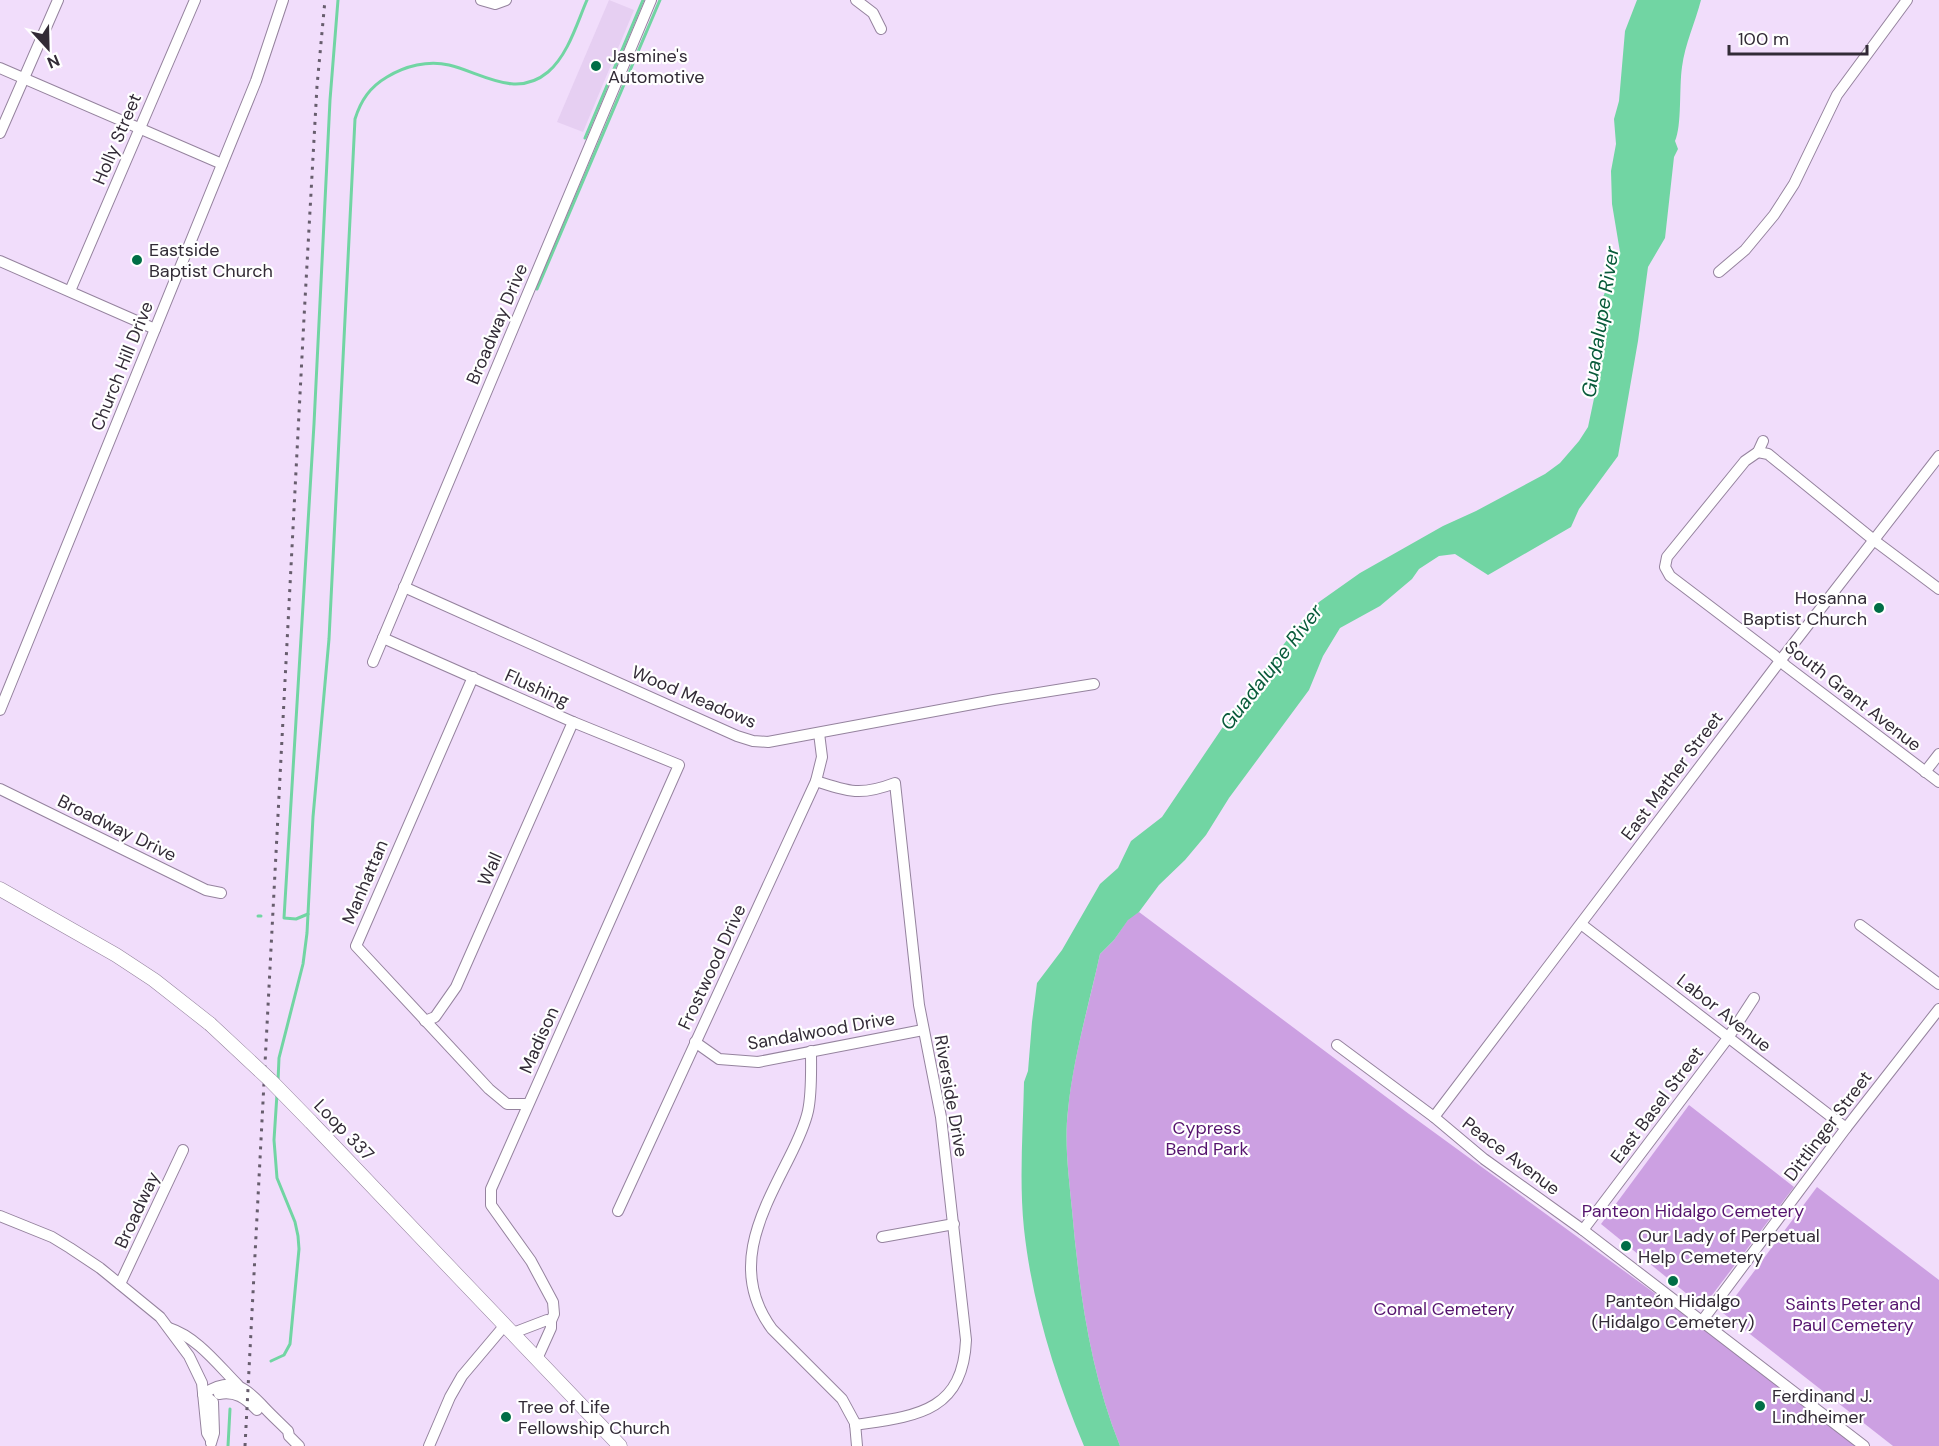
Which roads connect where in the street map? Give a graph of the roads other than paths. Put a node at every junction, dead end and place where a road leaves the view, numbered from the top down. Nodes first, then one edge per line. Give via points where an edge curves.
1 (58, 0) edge
2 (195, 0) edge
3 (282, 0) edge
4 (481, 0) edge
5 (651, 0) edge
6 (856, 0) edge
7 (1907, 0) edge
8 (504, 1) edge
9 (881, 29) dead end
10 (0, 68) edge
11 (24, 78) junction
12 (139, 129) junction
13 (0, 134) edge
14 (222, 164) junction
15 (0, 261) edge
16 (1719, 272) dead end
17 (70, 291) junction
18 (155, 329) junction
19 (1763, 441) dead end
20 (1758, 452) junction
21 (1939, 456) edge
22 (1875, 541) junction
23 (404, 587) junction
24 (1939, 589) edge
25 (383, 638) junction
26 (1780, 661) junction
27 (373, 662) dead end
28 (472, 677) junction
29 (1094, 684) dead end
30 (0, 710) edge
31 (573, 722) junction
32 (819, 733) junction
33 (1939, 754) edge
34 (679, 765) joint
35 (1925, 772) junction
36 (816, 781) junction
37 (1939, 782) edge
38 (0, 789) edge
39 (0, 889) edge
40 (221, 893) dead end
41 (1581, 924) junction
42 (1860, 925) dead end
43 (1939, 984) edge
44 (1754, 998) dead end
45 (1939, 1009) edge
46 (425, 1021) junction
47 (923, 1030) junction
48 (1728, 1038) junction
49 (695, 1042) junction
50 (1337, 1045) dead end
51 (811, 1051) junction
52 (528, 1104) junction
53 (1434, 1117) junction
54 (1846, 1128) junction
55 (183, 1150) dead end
56 (618, 1211) dead end
57 (0, 1216) edge
58 (954, 1224) junction
59 (1583, 1230) junction
60 (882, 1237) dead end
61 (120, 1284) junction
62 (551, 1321) junction
63 (1702, 1321) junction
64 (169, 1328) junction
65 (509, 1329) junction
66 (537, 1359) junction
67 (238, 1385) junction
68 (204, 1394) junction
69 (855, 1425) junction
70 (289, 1436) junction
71 (211, 1443) edge
72 (299, 1446) edge
73 (429, 1446) edge
74 (620, 1446) edge
75 (857, 1446) edge
76 (1864, 1446) edge

1 - 11 street
2 - 12 street, Holly Street
3 - 14 street, Church Hill Drive via 256,81
4 - 8 street via 492,4
5 - 23 street, Broadway Drive
6 - 9 street via 873,13
7 - 16 street via 1837,95 1794,184 1774,215 1745,250
10 - 11 street
11 - 12 street
11 - 13 street
12 - 14 street
12 - 17 street, Holly Street
14 - 18 street, Church Hill Drive
15 - 17 street
17 - 18 street
18 - 30 street, Church Hill Drive
19 - 20 street
20 - 22 street via 1768,454
20 - 26 street, South Grant Avenue via 1737,470 1667,557 1665,567 1670,576
21 - 22 street, East Mather Street
22 - 24 street
22 - 26 street, East Mather Street
23 - 25 street, Broadway Drive
23 - 32 street, Wood Meadows via 744,739 768,742
25 - 27 street, Broadway Drive
25 - 28 street, Flushing
26 - 35 street, South Grant Avenue
26 - 41 street, East Mather Street
28 - 31 street, Flushing
28 - 46 street, Manhattan via 356,946
29 - 32 street, Wood Meadows
31 - 34 street, Flushing
31 - 46 street, Wall via 456,987 435,1017
32 - 36 street, Frostwood Drive via 822,757
33 - 35 street
34 - 52 street, Madison
35 - 37 street, South Grant Avenue
36 - 47 street, Riverside Drive via 850,792 895,783
36 - 49 street, Frostwood Drive
38 - 40 street, Broadway Drive via 206,890
39 - 65 main road, Loop 337, bridge via 116,955 210,1024 310,1120
41 - 48 street, Labor Avenue
41 - 53 street, East Mather Street
42 - 43 street
44 - 48 street, East Basel Street
45 - 54 street, Dittlinger Street
46 - 52 street, Manhattan via 499,1099 507,1104
47 - 51 street, Sandalwood Drive
47 - 58 street, Riverside Drive via 940,1107
48 - 54 street, Labor Avenue
48 - 59 street, East Basel Street
49 - 51 street, Sandalwood Drive via 719,1059 733,1061 758,1062
49 - 56 street, Frostwood Drive
50 - 53 street, Peace Avenue
51 - 69 street via 808,1112 764,1207 750,1266 765,1319 842,1399
52 - 62 street, Madison via 491,1189 490,1200 550,1294 555,1308
53 - 59 street, Peace Avenue via 1484,1159
54 - 63 street, Dittlinger Street
55 - 61 street, Broadway
57 - 61 street via 52,1237
58 - 60 street
58 - 69 street, Riverside Drive via 966,1340 963,1368 950,1392 919,1413
59 - 63 street, Peace Avenue
61 - 64 street
62 - 65 street
62 - 66 street, Madison
63 - 76 street, Peace Avenue
64 - 67 street via 182,1332
64 - 68 street via 189,1356
65 - 66 main road, Loop 337
65 - 73 street via 462,1376
66 - 74 main road, Loop 337
67 - 68 street via 220,1386
67 - 70 street
68 - 70 street via 237,1394
68 - 71 street
69 - 75 street
70 - 72 street

